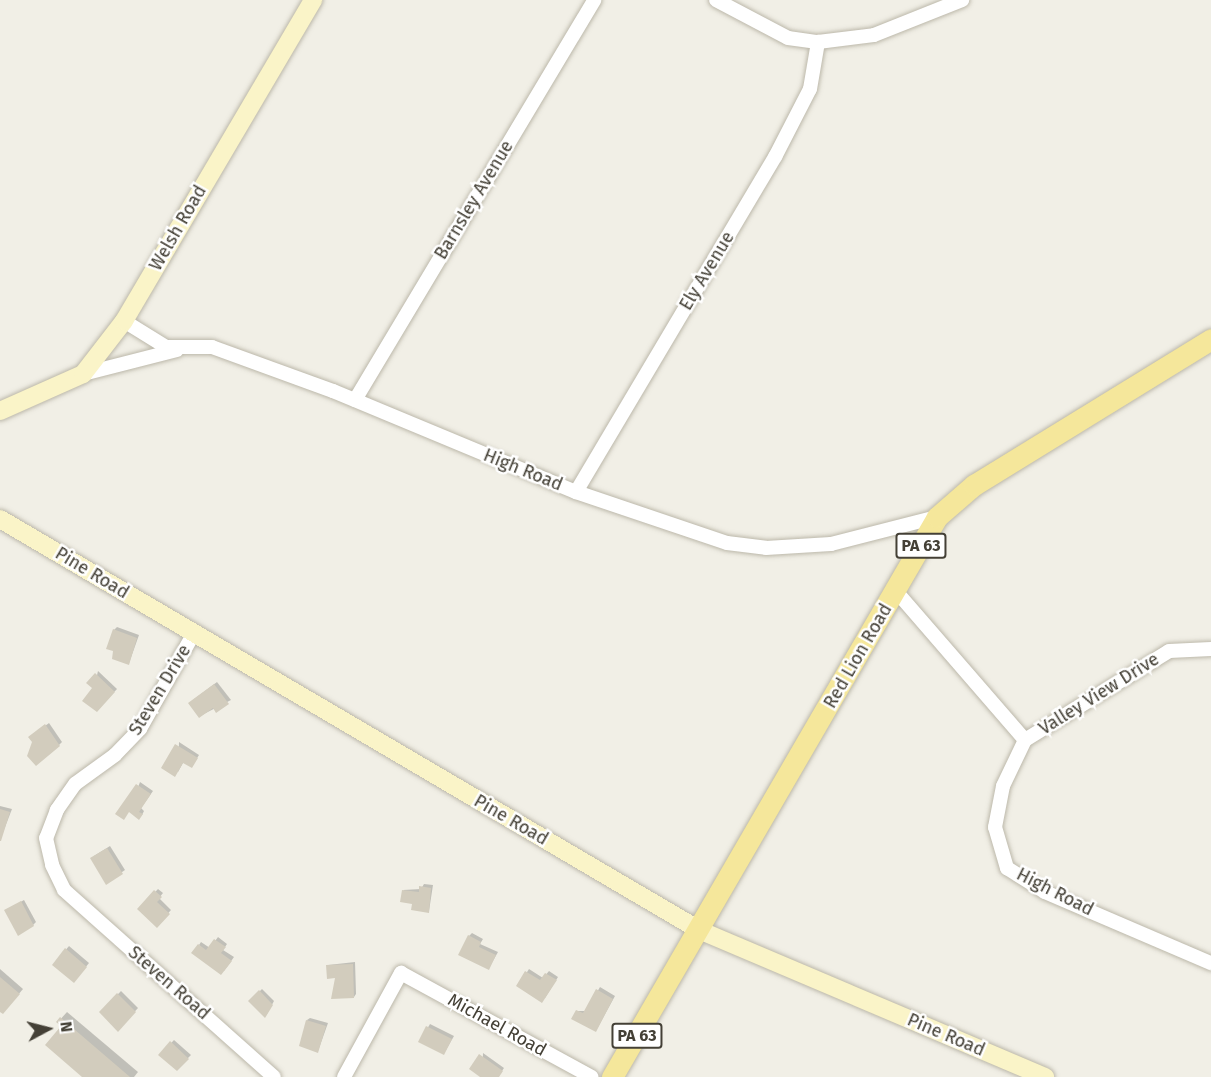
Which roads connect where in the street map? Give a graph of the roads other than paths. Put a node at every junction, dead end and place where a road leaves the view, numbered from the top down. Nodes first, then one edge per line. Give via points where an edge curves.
1 (313, 0) edge
2 (594, 0) edge
3 (716, 0) edge
4 (962, 0) edge
5 (818, 42) junction
6 (124, 321) junction
7 (1211, 339) edge
8 (182, 349) junction
9 (83, 374) junction
10 (355, 400) junction
11 (0, 411) edge
12 (576, 492) junction
13 (937, 517) junction
14 (0, 519) edge
15 (895, 590) junction
16 (194, 633) junction
17 (1211, 649) edge
18 (1025, 740) junction
19 (64, 890) joint
20 (699, 930) junction
21 (1211, 963) edge
22 (274, 1077) edge
23 (345, 1077) edge
24 (592, 1077) edge
25 (612, 1077) edge
26 (1045, 1077) edge

1 - 6 street, Welsh Road
2 - 10 street, Barnsley Avenue
3 - 5 street via 788,38
4 - 5 street via 874,34
5 - 12 street, Ely Avenue via 810,89 775,157
6 - 8 street, High Road via 148,338
6 - 9 street, Welsh Road
7 - 13 main road, Red Lion Road / PA 63 via 974,485
8 - 9 street
8 - 10 street, High Road via 212,347
9 - 11 street, Welsh Road
10 - 12 street, High Road
12 - 13 street, High Road via 727,543 766,548 831,544
13 - 15 main road, Red Lion Road / PA 63
14 - 16 street, Pine Road
15 - 18 street
15 - 20 main road, Red Lion Road / PA 63
16 - 19 street, Steven Drive via 140,729 115,755 75,784 57,810 46,838 52,865
16 - 20 street, Pine Road
17 - 18 street, Valley View Drive via 1169,651
18 - 21 street, High Road via 1004,786 995,827 1007,868 1045,892
19 - 22 street, Steven Road
20 - 25 main road, Red Lion Road / PA 63
20 - 26 street, Pine Road
23 - 24 street, Michael Road via 401,973

